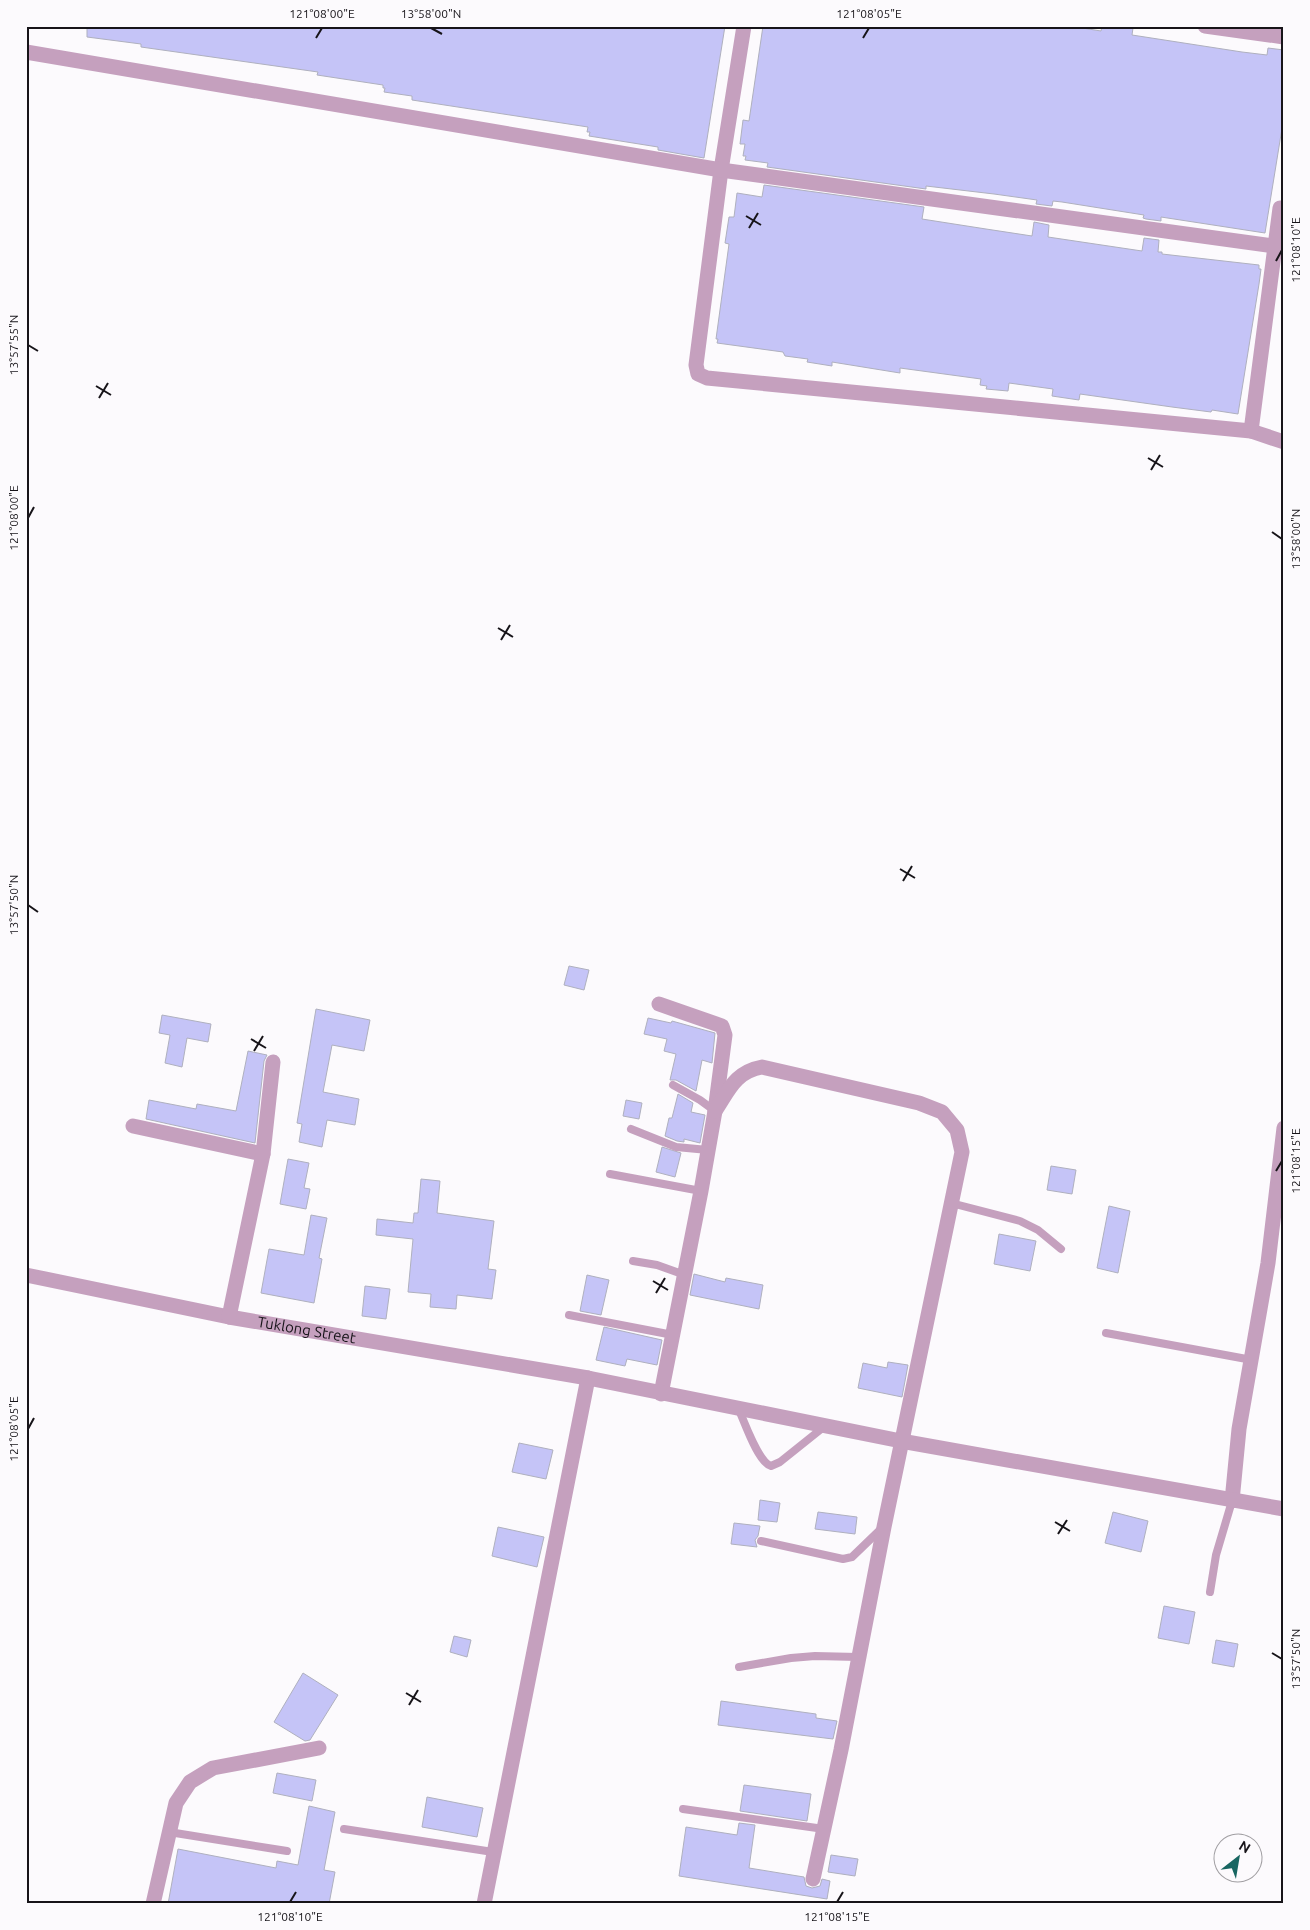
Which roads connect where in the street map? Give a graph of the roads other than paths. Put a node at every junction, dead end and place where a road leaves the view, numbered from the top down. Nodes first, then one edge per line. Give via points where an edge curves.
1 (744, 26) edge
2 (1205, 26) edge
3 (1284, 37) edge
4 (26, 52) edge
5 (721, 170) junction
6 (1284, 208) edge
7 (1274, 246) junction
8 (1252, 431) junction
9 (1284, 442) edge
10 (659, 1004) dead end
11 (273, 1062) dead end
12 (673, 1085) dead end
13 (715, 1112) junction
14 (133, 1126) dead end
15 (1284, 1128) edge
16 (631, 1129) dead end
17 (708, 1150) junction
18 (263, 1154) junction
19 (610, 1174) dead end
20 (701, 1191) junction
21 (951, 1203) junction
22 (1061, 1249) dead end
23 (633, 1261) dead end
24 (26, 1275) edge
25 (684, 1275) junction
26 (569, 1315) dead end
27 (229, 1317) junction
28 (1106, 1332) dead end
29 (673, 1335) junction
30 (1252, 1360) junction
31 (588, 1378) junction
32 (661, 1394) junction
33 (739, 1410) junction
34 (826, 1426) junction
35 (901, 1441) junction
36 (1232, 1500) junction
37 (1284, 1509) edge
38 (884, 1527) junction
39 (760, 1541) dead end
40 (1210, 1592) dead end
41 (858, 1657) junction
42 (739, 1667) dead end
43 (319, 1748) dead end
44 (682, 1809) dead end
45 (344, 1829) dead end
46 (824, 1829) junction
47 (169, 1832) junction
48 (287, 1851) dead end
49 (493, 1852) junction
50 (813, 1879) dead end
51 (152, 1904) edge
52 (484, 1904) edge

1 - 5 street
2 - 3 street
4 - 5 street
5 - 7 street
5 - 8 street via 696,365 698,374 707,378
6 - 7 street via 1280,208
7 - 8 street
8 - 9 street
10 - 13 street via 722,1026 724,1048
11 - 18 street
12 - 13 lane
13 - 17 street
13 - 21 street via 739,1076 749,1069 762,1067 919,1103 942,1112 957,1130 962,1152
14 - 18 street
15 - 30 street via 1268,1263
16 - 17 lane via 676,1147
17 - 20 street
18 - 27 street
19 - 20 lane
20 - 25 street
21 - 22 lane via 1020,1221 1038,1230
21 - 35 street
23 - 25 lane
24 - 27 street, Tuklong Street
25 - 29 street
26 - 29 lane
27 - 31 street, Tuklong Street
28 - 30 lane
29 - 32 street
30 - 36 street via 1239,1429
31 - 32 street, Tuklong Street
31 - 49 street
32 - 33 street, Tuklong Street
33 - 34 street, Tuklong Street
33 - 34 lane via 761,1457 771,1466
34 - 35 street, Tuklong Street
35 - 36 street, Tuklong Street
35 - 38 street
36 - 37 street, Tuklong Street
36 - 40 lane via 1216,1555
38 - 39 lane via 852,1557 843,1559
38 - 41 street
41 - 42 lane via 799,1658
41 - 46 street
43 - 47 street via 213,1768 190,1782 176,1804
44 - 46 lane
45 - 49 lane
46 - 50 street
47 - 48 lane
47 - 51 street
49 - 52 street

